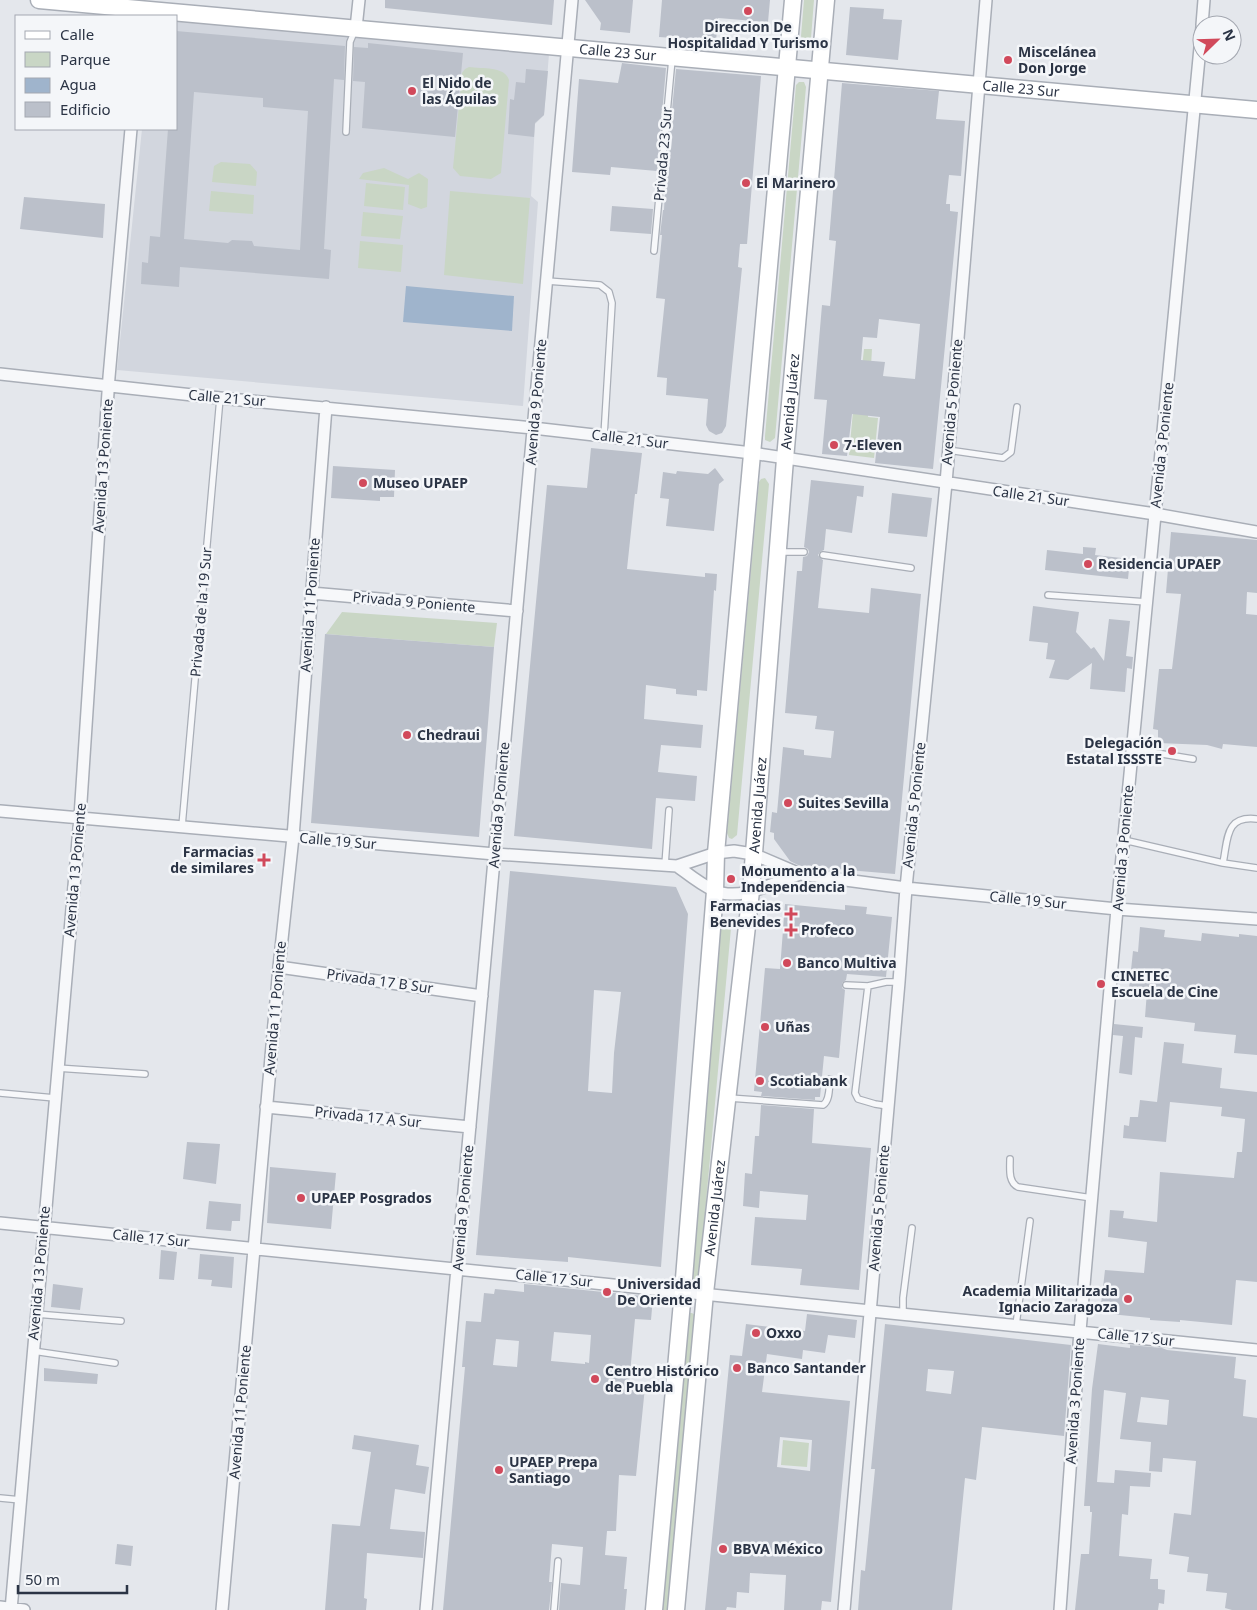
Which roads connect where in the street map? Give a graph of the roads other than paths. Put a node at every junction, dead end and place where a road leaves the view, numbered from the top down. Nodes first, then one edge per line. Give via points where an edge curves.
1 (39, 0) edge
2 (359, 0) edge
3 (572, 0) edge
4 (793, 0) edge
5 (826, 0) edge
6 (986, 0) edge
7 (1204, 0) edge
8 (141, 8) edge
9 (1203, 15) edge
10 (356, 28) junction
11 (568, 48) junction
12 (672, 57) junction
13 (1198, 65) edge
14 (787, 68) junction
15 (820, 71) junction
16 (978, 85) junction
17 (1195, 104) junction
18 (1257, 110) edge
19 (131, 130) edge
20 (346, 132) dead end
21 (654, 251) dead end
22 (547, 281) junction
23 (0, 374) edge
24 (109, 386) junction
25 (220, 398) junction
26 (326, 407) junction
27 (1017, 407) dead end
28 (533, 428) junction
29 (604, 436) junction
30 (948, 450) junction
31 (752, 453) junction
32 (785, 459) junction
33 (946, 483) junction
34 (1155, 514) junction
35 (1257, 532) edge
36 (777, 552) junction
37 (804, 552) dead end
38 (823, 555) dead end
39 (911, 568) dead end
40 (311, 593) junction
41 (1048, 595) dead end
42 (1147, 602) junction
43 (517, 612) junction
44 (1132, 748) junction
45 (1193, 760) dead end
46 (670, 810) dead end
47 (0, 811) edge
48 (80, 817) junction
49 (1257, 819) edge
50 (182, 826) junction
51 (292, 837) junction
52 (1124, 840) junction
53 (716, 853) junction
54 (495, 854) junction
55 (753, 854) junction
56 (1223, 863) junction
57 (664, 865) junction
58 (677, 866) junction
59 (1257, 868) edge
60 (800, 874) junction
61 (906, 888) junction
62 (714, 891) junction
63 (751, 891) junction
64 (1117, 909) junction
65 (1257, 919) edge
66 (279, 967) junction
67 (899, 982) junction
68 (846, 985) dead end
69 (868, 986) junction
70 (482, 996) junction
71 (57, 1068) junction
72 (145, 1074) dead end
73 (830, 1080) dead end
74 (0, 1093) edge
75 (55, 1098) junction
76 (727, 1098) junction
77 (888, 1106) junction
78 (266, 1107) junction
79 (470, 1127) junction
80 (1010, 1159) dead end
81 (1092, 1198) junction
82 (1030, 1222) dead end
83 (0, 1223) edge
84 (43, 1227) junction
85 (912, 1228) dead end
86 (254, 1248) junction
87 (457, 1268) junction
88 (683, 1291) junction
89 (705, 1293) junction
90 (870, 1310) junction
91 (903, 1313) junction
92 (36, 1314) junction
93 (121, 1321) dead end
94 (1016, 1325) junction
95 (1080, 1331) junction
96 (1257, 1350) edge
97 (33, 1352) junction
98 (114, 1363) dead end
99 (0, 1498) edge
100 (20, 1500) junction
101 (558, 1560) dead end
102 (7, 1609) edge
103 (24, 1610) edge
104 (222, 1610) edge
105 (426, 1610) edge
106 (554, 1610) edge
107 (654, 1610) edge
108 (676, 1610) edge
109 (844, 1610) edge
110 (1060, 1610) edge

1 - 8 main road, Calle 23 Sur
2 - 10 street
3 - 11 street, Avenida 9 Poniente
4 - 14 main road, Avenida Juárez
5 - 15 main road, Avenida Juárez
6 - 16 street, Avenida 5 Poniente
7 - 9 street, Avenida 3 Poniente
8 - 10 main road, Calle 23 Sur
10 - 11 main road, Calle 23 Sur
10 - 20 lane via 350,42
11 - 12 main road, Calle 23 Sur
11 - 22 street, Avenida 9 Poniente
12 - 14 main road, Calle 23 Sur
12 - 21 lane, Privada 23 Sur
13 - 17 street, Avenida 3 Poniente
14 - 15 main road, Calle 23 Sur
14 - 31 main road, Avenida Juárez
15 - 16 main road, Calle 23 Sur
15 - 32 main road, Avenida Juárez
16 - 17 main road, Calle 23 Sur
16 - 30 street, Avenida 5 Poniente
17 - 18 main road, Calle 23 Sur
17 - 34 street, Avenida 3 Poniente
19 - 24 street, Avenida 13 Poniente
22 - 28 street, Avenida 9 Poniente
22 - 29 lane via 600,286 609,292 612,303
23 - 24 street, Calle 21 Sur
24 - 25 street, Calle 21 Sur
24 - 48 street, Avenida 13 Poniente
25 - 26 street, Calle 21 Sur
25 - 50 lane, Privada de la 19 Sur
26 - 28 street, Calle 21 Sur
26 - 40 street, Avenida 11 Poniente
27 - 30 lane via 1011,452 1007,456
28 - 29 street, Calle 21 Sur
28 - 43 street, Avenida 9 Poniente
29 - 31 street, Calle 21 Sur
30 - 33 street, Avenida 5 Poniente
31 - 32 street, Calle 21 Sur
31 - 53 main road, Avenida Juárez
32 - 33 street, Calle 21 Sur
32 - 36 main road, Avenida Juárez
33 - 34 street, Calle 21 Sur
33 - 61 street, Avenida 5 Poniente
34 - 35 street, Calle 21 Sur
34 - 42 street, Avenida 3 Poniente
36 - 37 lane
36 - 55 main road, Avenida Juárez
38 - 39 lane
40 - 43 street, Privada 9 Poniente
40 - 51 street, Avenida 11 Poniente
41 - 42 lane
42 - 44 street, Avenida 3 Poniente
43 - 54 street, Avenida 9 Poniente
44 - 45 lane
44 - 52 street, Avenida 3 Poniente
46 - 57 lane
47 - 48 street, Calle 19 Sur
48 - 50 street, Calle 19 Sur
48 - 71 street, Avenida 13 Poniente
49 - 56 lane via 1246,817 1231,827
50 - 51 street, Calle 19 Sur
51 - 54 street, Calle 19 Sur
51 - 66 street, Avenida 11 Poniente
52 - 56 lane
52 - 64 street, Avenida 3 Poniente
53 - 55 street, Calle 19 Sur
53 - 58 street, Calle 19 Sur
53 - 62 main road, Avenida Juárez
54 - 57 street, Calle 19 Sur
54 - 70 street, Avenida 9 Poniente
55 - 60 street, Calle 19 Sur
55 - 63 main road, Avenida Juárez
56 - 59 lane
57 - 58 street, Calle 19 Sur
58 - 62 street, Calle 19 Sur
60 - 61 street, Calle 19 Sur
60 - 63 street, Calle 19 Sur
61 - 64 street, Calle 19 Sur
61 - 67 street, Avenida 5 Poniente
62 - 63 street, Calle 19 Sur via 730,894
62 - 88 main road, Avenida Juárez
63 - 76 main road, Avenida Juárez
64 - 65 street, Calle 19 Sur
64 - 81 street, Avenida 3 Poniente
66 - 70 street, Privada 17 B Sur
66 - 78 street, Avenida 11 Poniente
67 - 69 lane
67 - 77 street, Avenida 5 Poniente
68 - 69 lane
69 - 77 lane via 855,1093 858,1099
70 - 79 street, Avenida 9 Poniente
71 - 72 lane
71 - 75 street, Avenida 13 Poniente
73 - 76 lane via 827,1103 823,1106
74 - 75 lane
75 - 84 street, Avenida 13 Poniente
76 - 89 main road, Avenida Juárez
77 - 90 street, Avenida 5 Poniente
78 - 79 street, Privada 17 A Sur
78 - 86 street, Avenida 11 Poniente
79 - 87 street, Avenida 9 Poniente
80 - 81 lane via 1013,1185
81 - 95 street, Avenida 3 Poniente
82 - 94 lane
83 - 84 street, Calle 17 Sur
84 - 86 street, Calle 17 Sur
84 - 92 street, Avenida 13 Poniente
85 - 91 lane
86 - 87 street, Calle 17 Sur
86 - 104 street, Avenida 11 Poniente
87 - 88 street, Calle 17 Sur
87 - 105 street, Avenida 9 Poniente
88 - 89 street, Calle 17 Sur
88 - 107 main road, Avenida Juárez
89 - 90 street, Calle 17 Sur
89 - 108 main road, Avenida Juárez
90 - 91 street, Calle 17 Sur
90 - 109 street, Avenida 5 Poniente
91 - 94 street, Calle 17 Sur
92 - 93 lane
92 - 97 street, Avenida 13 Poniente
94 - 95 street, Calle 17 Sur
95 - 96 street, Calle 17 Sur
95 - 110 street, Avenida 3 Poniente
97 - 98 lane
97 - 100 street, Avenida 13 Poniente
99 - 100 lane
100 - 102 street, Avenida 13 Poniente
101 - 106 lane
102 - 103 street

